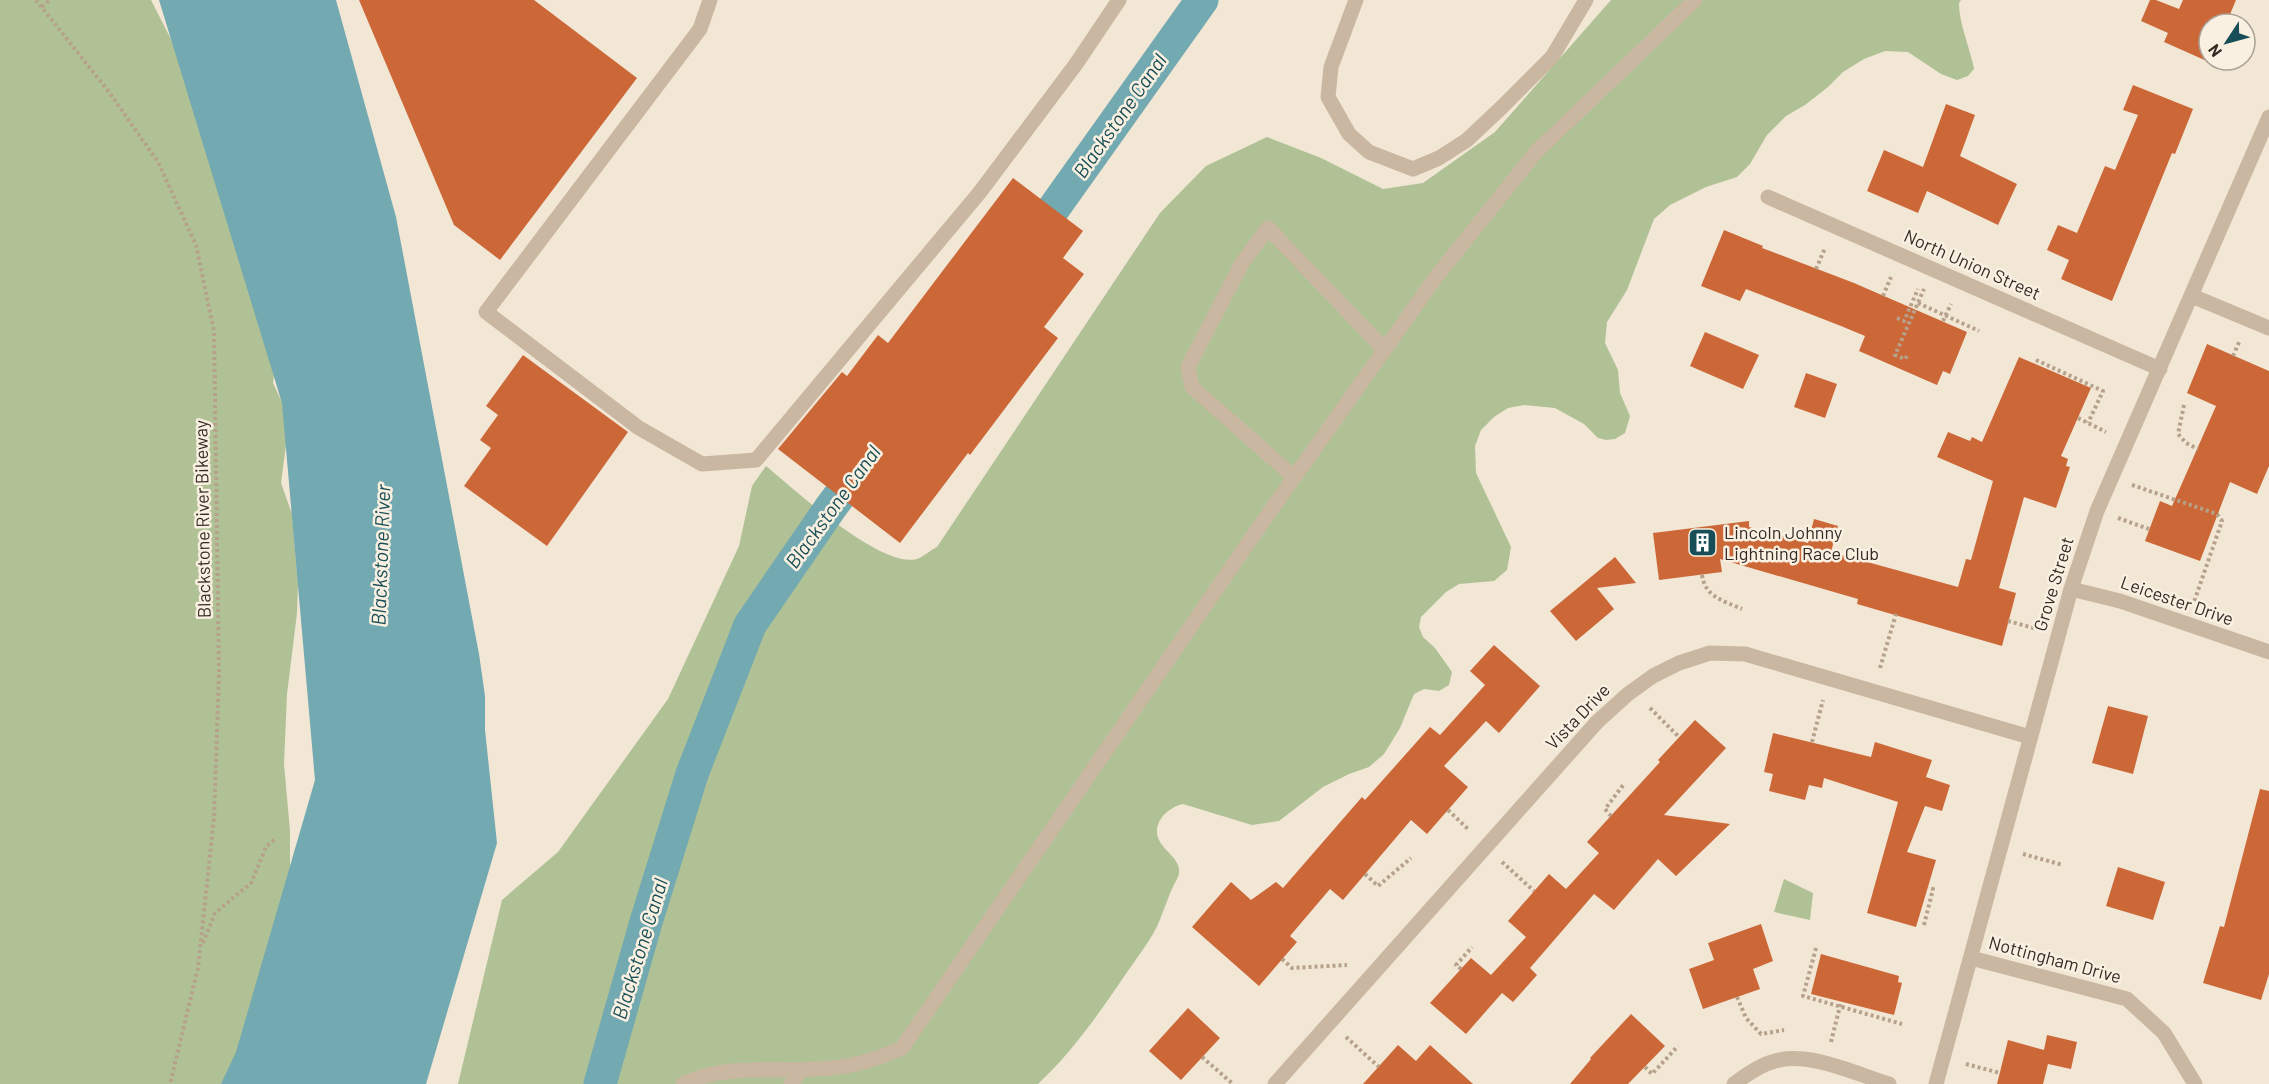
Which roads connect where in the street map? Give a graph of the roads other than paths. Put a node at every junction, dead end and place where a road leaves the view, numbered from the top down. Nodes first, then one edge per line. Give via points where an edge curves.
1 (710, 0) edge
2 (1119, 0) edge
3 (1356, 0) edge
4 (1586, 0) edge
5 (1695, 0) edge
6 (2269, 117) edge
7 (1768, 197) dead end
8 (2193, 296) junction
9 (2269, 328) edge
10 (1384, 350) junction
11 (2160, 369) junction
12 (1294, 477) junction
13 (2071, 589) junction
14 (2269, 652) edge
15 (2030, 737) junction
16 (1971, 958) junction
17 (801, 1070) junction
18 (683, 1084) edge
19 (791, 1084) edge
20 (1275, 1084) edge
21 (1734, 1084) edge
22 (1889, 1084) edge
23 (1936, 1084) edge
24 (2195, 1084) edge

1 - 2 street via 700,29 486,312 639,428 702,464 756,459 980,192
3 - 4 street via 1331,67 1328,97 1349,134 1369,152 1413,169 1467,140 1495,113 1552,57
5 - 10 street via 1536,152 1436,277
6 - 8 street, Grove Street
7 - 11 street, North Union Street
8 - 9 street
8 - 11 street, Grove Street
10 - 12 street
10 - 12 street via 1268,228 1242,262 1188,367 1192,387
11 - 13 street, Grove Street via 2097,511
12 - 17 street via 902,1048 865,1064
13 - 14 street, Leicester Drive via 2120,601
13 - 15 street, Grove Street
15 - 16 street, Grove Street
15 - 20 street, Vista Drive via 1745,654 1710,653 1679,663 1653,676 1597,722
16 - 23 street, Grove Street
16 - 24 street, Nottingham Drive via 2127,999 2164,1033
17 - 18 street via 722,1072
17 - 19 street
21 - 22 street via 1775,1060 1794,1058

